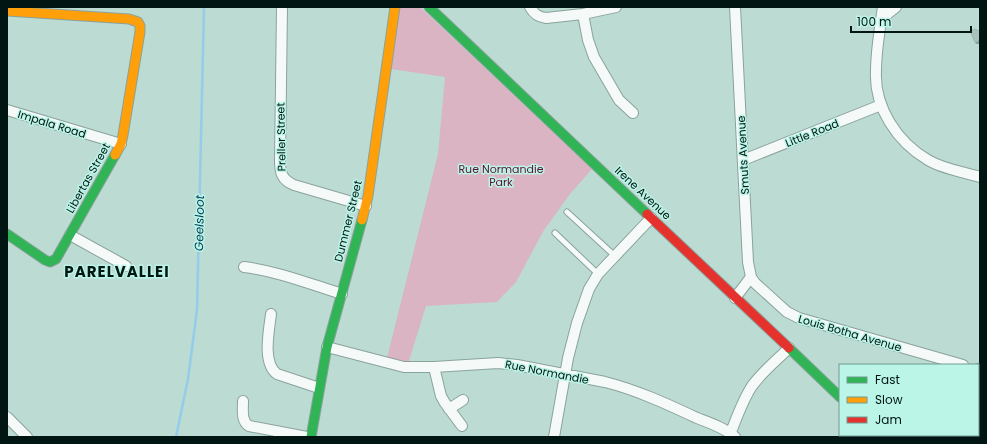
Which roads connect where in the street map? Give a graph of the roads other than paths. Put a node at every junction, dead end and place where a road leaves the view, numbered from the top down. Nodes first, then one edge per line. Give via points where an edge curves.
1 (282, 7) edge
2 (395, 7) edge
3 (429, 7) edge
4 (530, 7) edge
5 (616, 7) edge
6 (735, 7) edge
7 (883, 7) edge
8 (896, 7) edge
9 (7, 11) edge
10 (583, 14) junction
11 (881, 19) junction
12 (881, 105) junction
13 (7, 110) edge
14 (633, 113) dead end
15 (120, 144) junction
16 (743, 160) junction
17 (980, 177) edge
18 (366, 206) junction
19 (567, 212) dead end
20 (651, 218) junction
21 (555, 233) dead end
22 (7, 234) edge
23 (70, 235) junction
24 (615, 256) junction
25 (126, 266) dead end
26 (244, 267) dead end
27 (598, 274) junction
28 (751, 277) junction
29 (342, 294) junction
30 (735, 298) junction
31 (271, 314) dead end
32 (327, 347) junction
33 (789, 348) junction
34 (960, 364) edge
35 (434, 367) junction
36 (565, 374) junction
37 (319, 388) junction
38 (839, 396) edge
39 (463, 400) dead end
40 (243, 401) dead end
41 (449, 410) junction
42 (7, 417) edge
43 (462, 426) dead end
44 (732, 436) edge
45 (27, 437) edge
46 (307, 437) edge
47 (311, 437) edge
48 (554, 437) edge

1 - 18 street, Preller Street via 282,176 294,185
2 - 18 street, Dummer Street
3 - 20 street, Irene Avenue
4 - 10 street via 535,14 546,18
5 - 10 street
6 - 16 street, Smuts Avenue
7 - 11 street
8 - 11 street
9 - 15 street, Libertas Street via 129,19 138,22 140,26
10 - 14 street via 594,57 619,100
11 - 12 street via 876,72
12 - 16 street, Little Road
12 - 17 street via 892,126 914,151 945,167
13 - 15 street, Impala Road
15 - 23 street, Libertas Street
16 - 28 street, Smuts Avenue
18 - 29 street, Dummer Street
19 - 24 lane
20 - 24 street
20 - 30 street, Irene Avenue
21 - 27 lane
22 - 23 street, Libertas Street via 50,262 56,259
23 - 25 street
24 - 27 street
26 - 29 street via 256,268
27 - 36 street via 589,289 577,323
28 - 30 street
28 - 34 street, Louis Botha Avenue via 787,312 799,318
29 - 32 street, Dummer Street
30 - 33 street, Irene Avenue
31 - 37 street via 268,362 272,371
32 - 35 street, Rue Normandie via 404,367
32 - 37 street, Dummer Street
33 - 38 street, Irene Avenue
33 - 44 street via 752,386
35 - 36 street, Rue Normandie via 498,362
35 - 41 street via 441,396
36 - 44 street, Rue Normandie via 630,389
36 - 48 street
37 - 47 street, Dummer Street
39 - 41 street
40 - 46 street via 244,420 249,426
41 - 43 street
42 - 45 street

